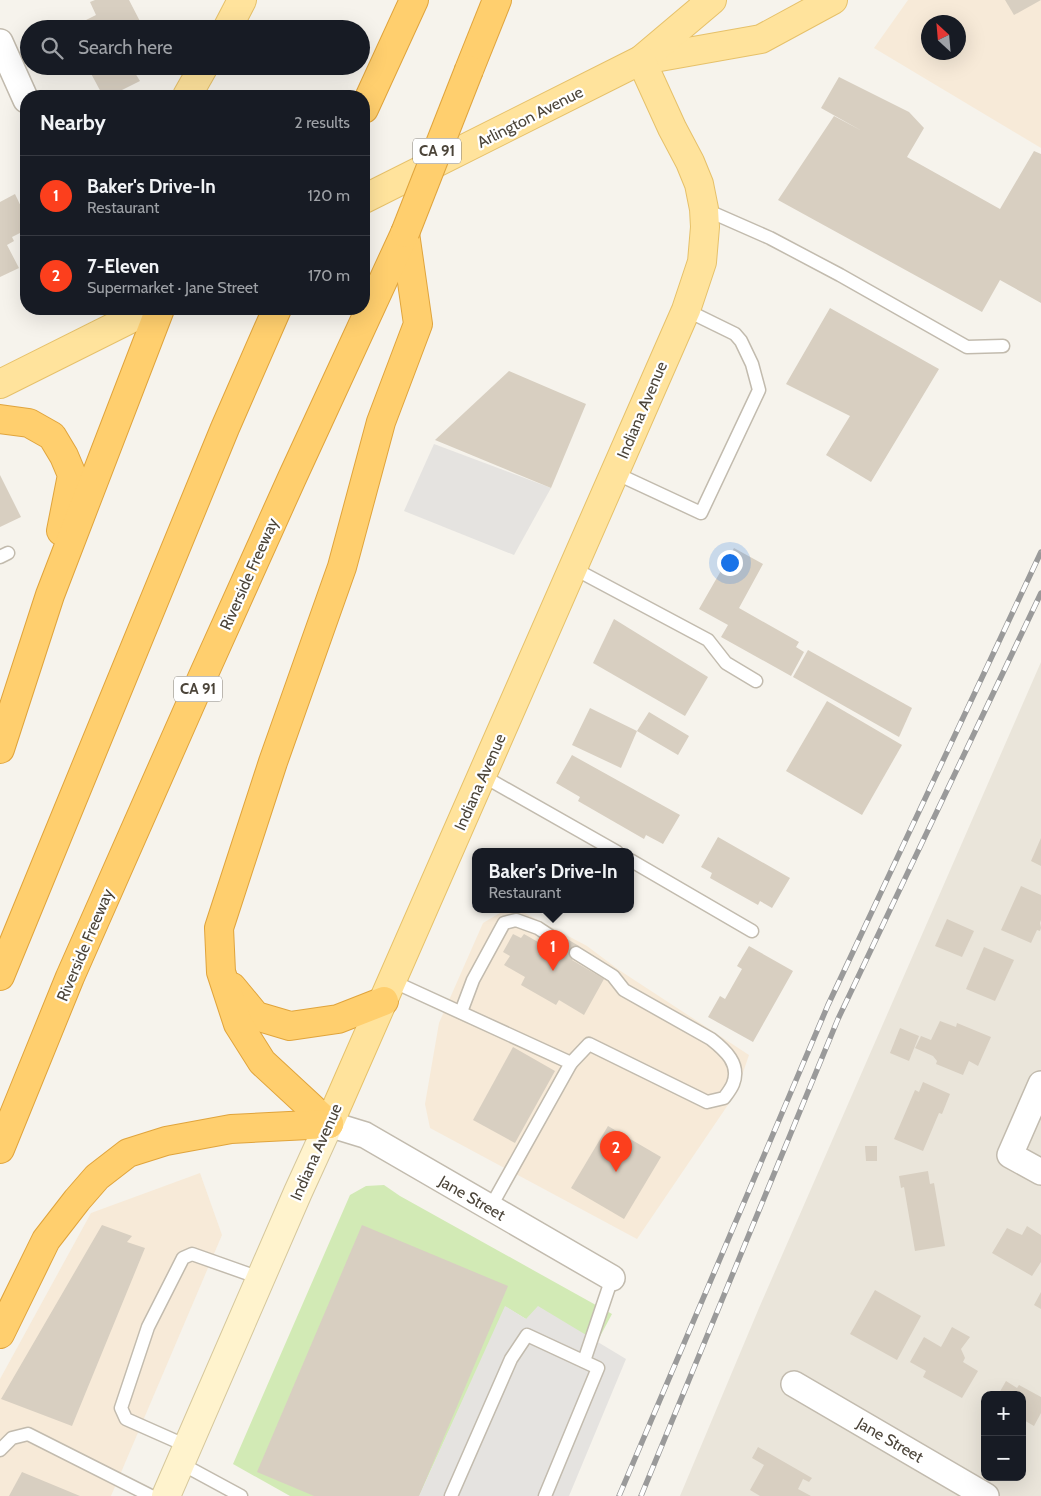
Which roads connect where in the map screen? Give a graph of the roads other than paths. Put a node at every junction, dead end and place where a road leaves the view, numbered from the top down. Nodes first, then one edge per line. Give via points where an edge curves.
1 (242, 0) edge
2 (414, 0) edge
3 (497, 0) edge
4 (712, 0) edge
5 (833, 0) edge
6 (232, 20) edge
7 (0, 42) edge
8 (641, 60) junction
9 (22, 90) edge
10 (370, 96) edge
11 (370, 196) edge
12 (704, 209) junction
13 (405, 233) junction
14 (370, 309) edge
15 (686, 310) junction
16 (138, 315) edge
17 (158, 315) edge
18 (274, 315) edge
19 (367, 315) edge
20 (1003, 346) dead end
21 (0, 384) edge
22 (0, 420) edge
23 (615, 473) junction
24 (574, 568) junction
25 (50, 596) junction
26 (756, 681) dead end
27 (0, 749) edge
28 (483, 776) junction
29 (610, 848) edge
30 (634, 862) edge
31 (752, 931) dead end
32 (559, 942) dead end
33 (576, 953) dead end
34 (220, 972) junction
35 (0, 976) edge
36 (388, 991) junction
37 (461, 1012) junction
38 (571, 1062) junction
39 (1041, 1084) edge
40 (329, 1124) junction
41 (0, 1149) edge
42 (1041, 1172) edge
43 (490, 1208) junction
44 (260, 1278) junction
45 (612, 1278) joint
46 (0, 1334) edge
47 (584, 1361) junction
48 (794, 1384) dead end
49 (0, 1450) edge
50 (184, 1455) junction
51 (151, 1496) edge
52 (166, 1496) edge
53 (241, 1496) edge
54 (451, 1496) edge
55 (546, 1496) edge
56 (986, 1496) edge

1 - 6 main road
2 - 10 highway
3 - 13 highway, Riverside Freeway / CA 91, bridge
4 - 8 main road, Arlington Avenue
5 - 8 main road, Arlington Avenue via 761,39
7 - 9 street
8 - 11 main road, Arlington Avenue
8 - 12 main road, Indiana Avenue via 690,162
12 - 15 main road, Indiana Avenue via 702,262
12 - 20 lane via 840,274 966,347
13 - 14 highway, Riverside Freeway / CA 91
13 - 34 highway via 418,324 381,422 342,567 219,928
15 - 23 main road, Indiana Avenue
15 - 23 lane via 735,334 752,364 759,390 701,513
16 - 21 main road
17 - 25 highway
18 - 35 highway
19 - 41 highway, Riverside Freeway / CA 91 via 70,977
22 - 25 highway via 29,423 52,436 72,475
23 - 24 main road, Indiana Avenue
24 - 26 lane via 708,640 726,663
24 - 28 main road, Indiana Avenue
25 - 27 highway
28 - 29 lane
28 - 36 main road, Indiana Avenue
30 - 31 lane
32 - 37 lane via 538,928 516,920 504,923 473,980
33 - 38 lane via 613,976 624,990 724,1049 735,1070 734,1083 724,1098 707,1102 589,1044
34 - 36 highway via 256,1016 290,1026 338,1019
34 - 40 highway via 238,1024 262,1062
36 - 37 lane
36 - 40 main road, Indiana Avenue
37 - 38 lane
38 - 43 lane
39 - 42 street via 1010,1155
40 - 43 street, Jane Street via 364,1135
40 - 44 main road, Indiana Avenue
40 - 46 highway via 231,1129 166,1141 128,1153 97,1177 46,1240
43 - 45 street, Jane Street
44 - 50 main road, Indiana Avenue
44 - 50 lane via 192,1254 183,1258 148,1327 121,1408 126,1419
45 - 47 lane
47 - 54 lane via 527,1335 511,1359
47 - 55 lane via 598,1368
48 - 56 street, Jane Street
49 - 51 lane via 12,1438 28,1434
50 - 52 main road, Indiana Avenue
50 - 53 lane

